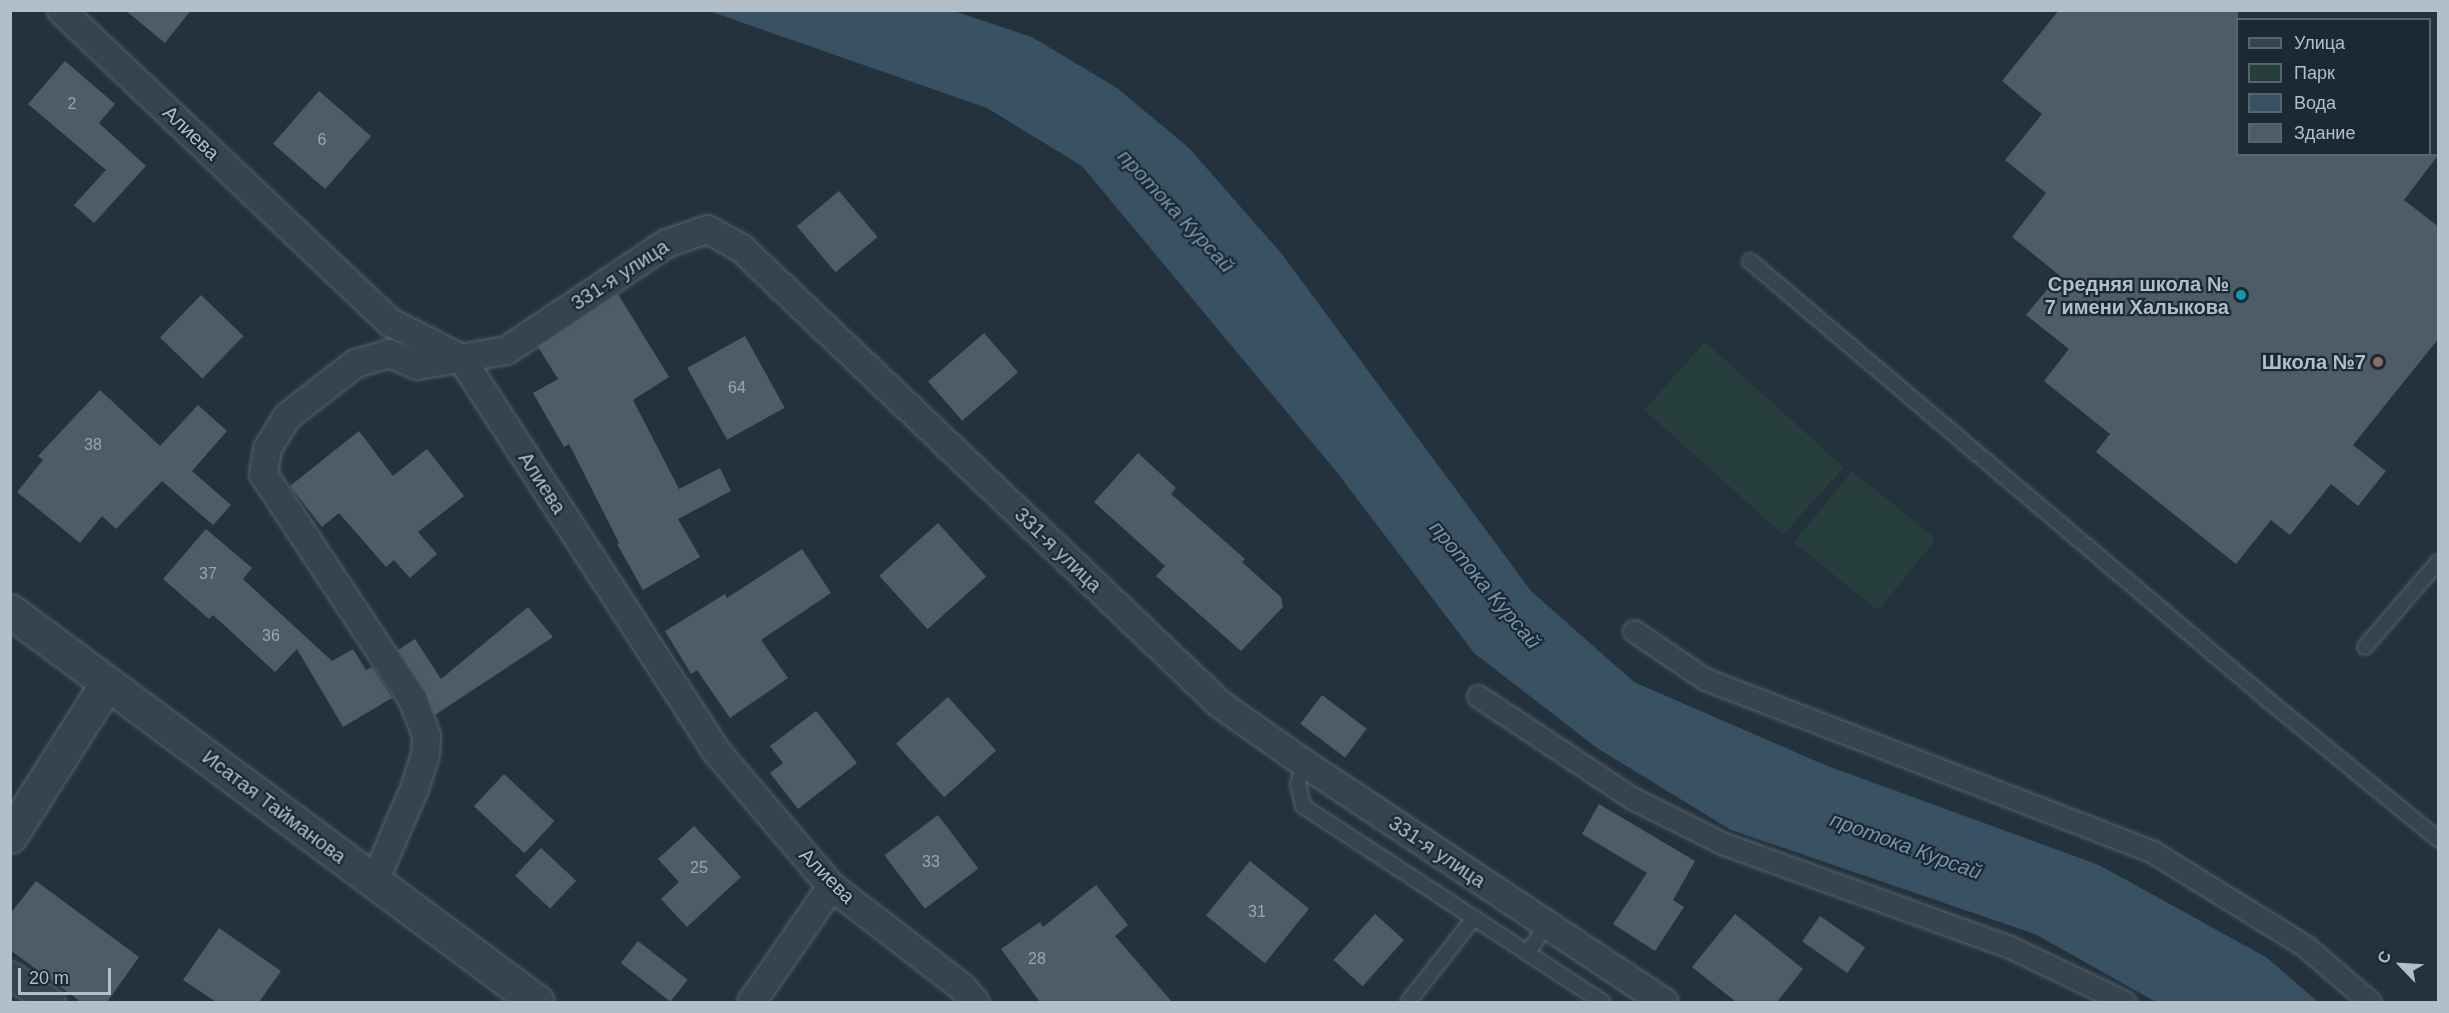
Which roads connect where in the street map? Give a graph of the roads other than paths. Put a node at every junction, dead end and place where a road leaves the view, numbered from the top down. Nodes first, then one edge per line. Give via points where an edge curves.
1 (62, 10) edge
2 (1750, 261) dead end
3 (461, 358) junction
4 (2439, 562) edge
5 (10, 611) edge
6 (1634, 632) dead end
7 (2365, 647) dead end
8 (107, 682) junction
9 (1478, 696) dead end
10 (1304, 763) junction
11 (10, 836) edge
12 (2439, 839) edge
13 (374, 881) junction
14 (831, 886) junction
15 (1474, 918) junction
16 (1547, 925) junction
17 (1527, 954) junction
18 (10, 975) edge
19 (51, 1002) edge
20 (537, 1002) edge
21 (751, 1002) edge
22 (975, 1002) edge
23 (1408, 1002) edge
24 (1602, 1002) edge
25 (1664, 1002) edge
26 (2125, 1002) edge
27 (2370, 1002) edge

1 - 3 street, Алиева via 390,322
2 - 12 lane via 2268,700
3 - 10 street, 331-я улица via 506,350 666,243 706,230 740,247 1220,704
3 - 13 street, 331-я улица via 417,365 389,353 355,363 287,416 267,448 263,474 412,699 426,735 425,754 414,788
3 - 14 street, Алиева via 716,751
4 - 7 lane
5 - 8 street, Исатая Тайманова
6 - 27 street via 1705,679 2153,852 2305,946
8 - 11 street
8 - 13 street, Исатая Тайманова
9 - 26 street via 1632,798 1724,844 2010,947
10 - 15 lane via 1298,784 1303,806
10 - 16 street, 331-я улица
13 - 20 street, Исатая Тайманова
14 - 21 street
14 - 22 street, Алиева via 961,986
15 - 17 lane
15 - 23 lane
16 - 17 lane
16 - 25 street, 331-я улица
17 - 24 lane
18 - 19 street

